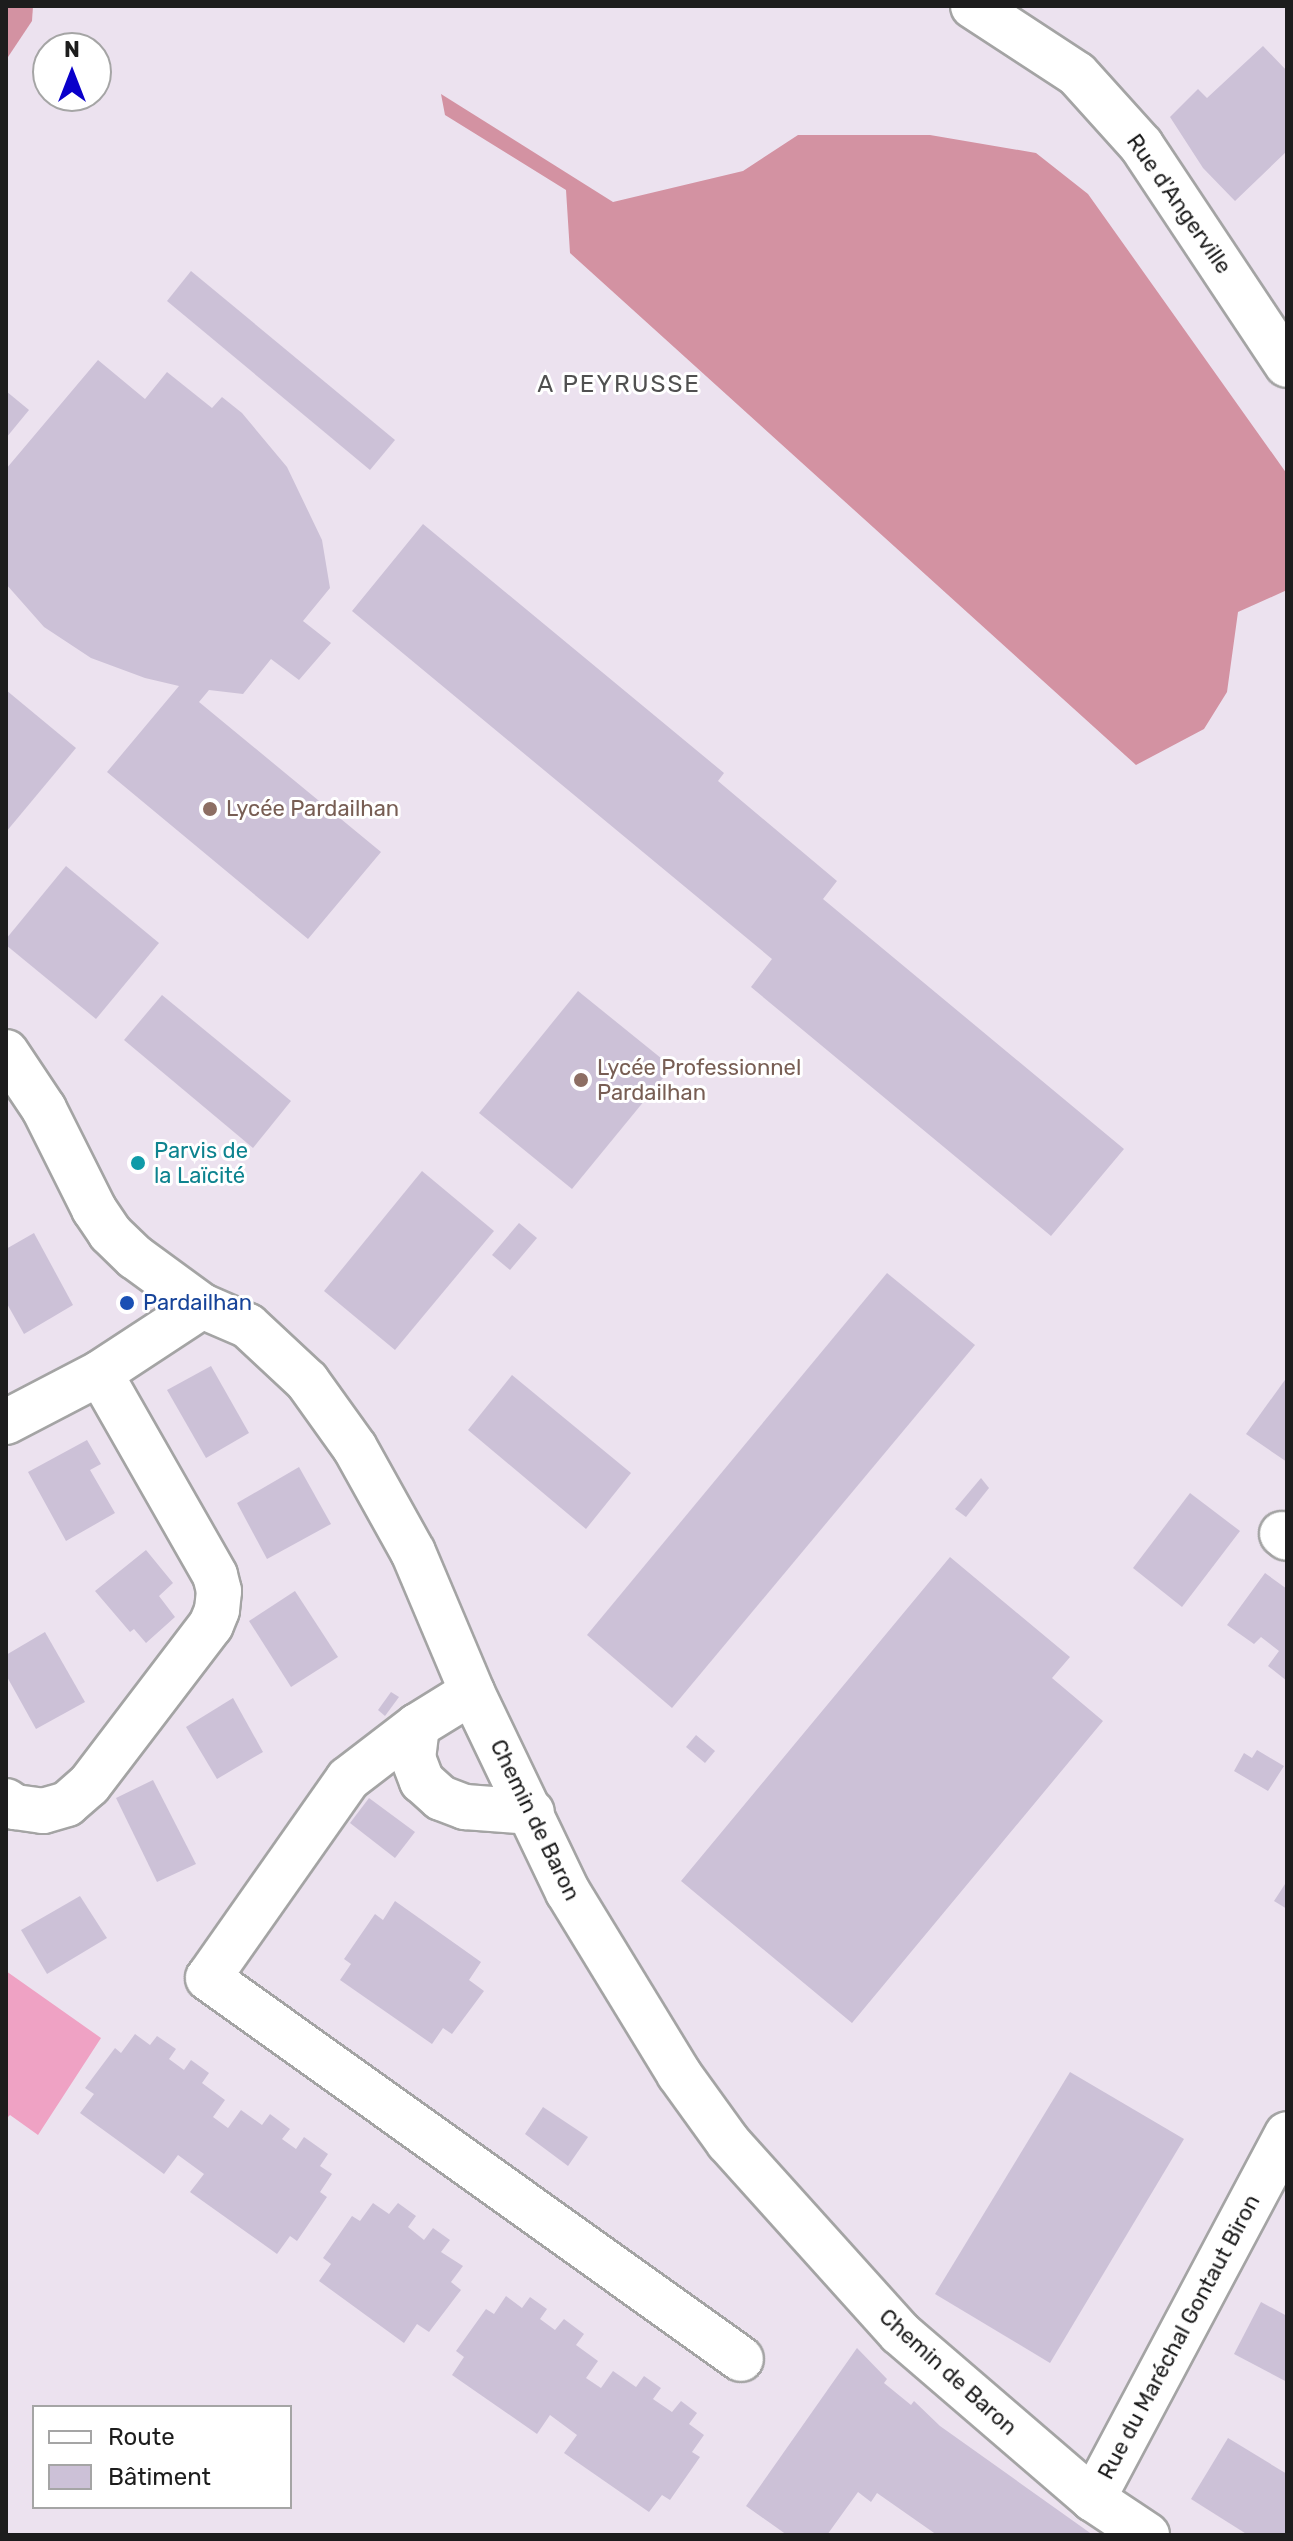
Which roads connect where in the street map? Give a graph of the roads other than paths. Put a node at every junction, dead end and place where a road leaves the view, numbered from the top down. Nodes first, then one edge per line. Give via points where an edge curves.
1 (973, 6) edge
2 (1287, 365) edge
3 (6, 1052) edge
4 (202, 1306) junction
5 (100, 1373) junction
6 (6, 1422) edge
7 (472, 1692) junction
8 (417, 1726) junction
9 (6, 1801) edge
10 (532, 1812) junction
11 (1287, 2134) edge
12 (741, 2359) dead end
13 (1093, 2499) junction
14 (1147, 2535) edge

1 - 2 street, Rue d'Angerville via 1077,74 1141,145
3 - 4 street, Chemin de Baron via 44,1109 110,1233
4 - 5 street
4 - 7 street, Chemin de Baron via 248,1326 307,1381 355,1448 413,1552
5 - 6 street
5 - 9 street via 215,1575 217,1610 211,1625 89,1785 67,1804 43,1811
7 - 8 street
7 - 10 street, Chemin de Baron
8 - 10 street via 413,1758 422,1781 441,1798 465,1807
8 - 12 street via 348,1779 208,1978
10 - 13 street, Chemin de Baron via 568,1892 679,2074 728,2142 900,2333
11 - 13 street, Rue du Maréchal Gontaut Biron
13 - 14 street, Chemin de Baron

